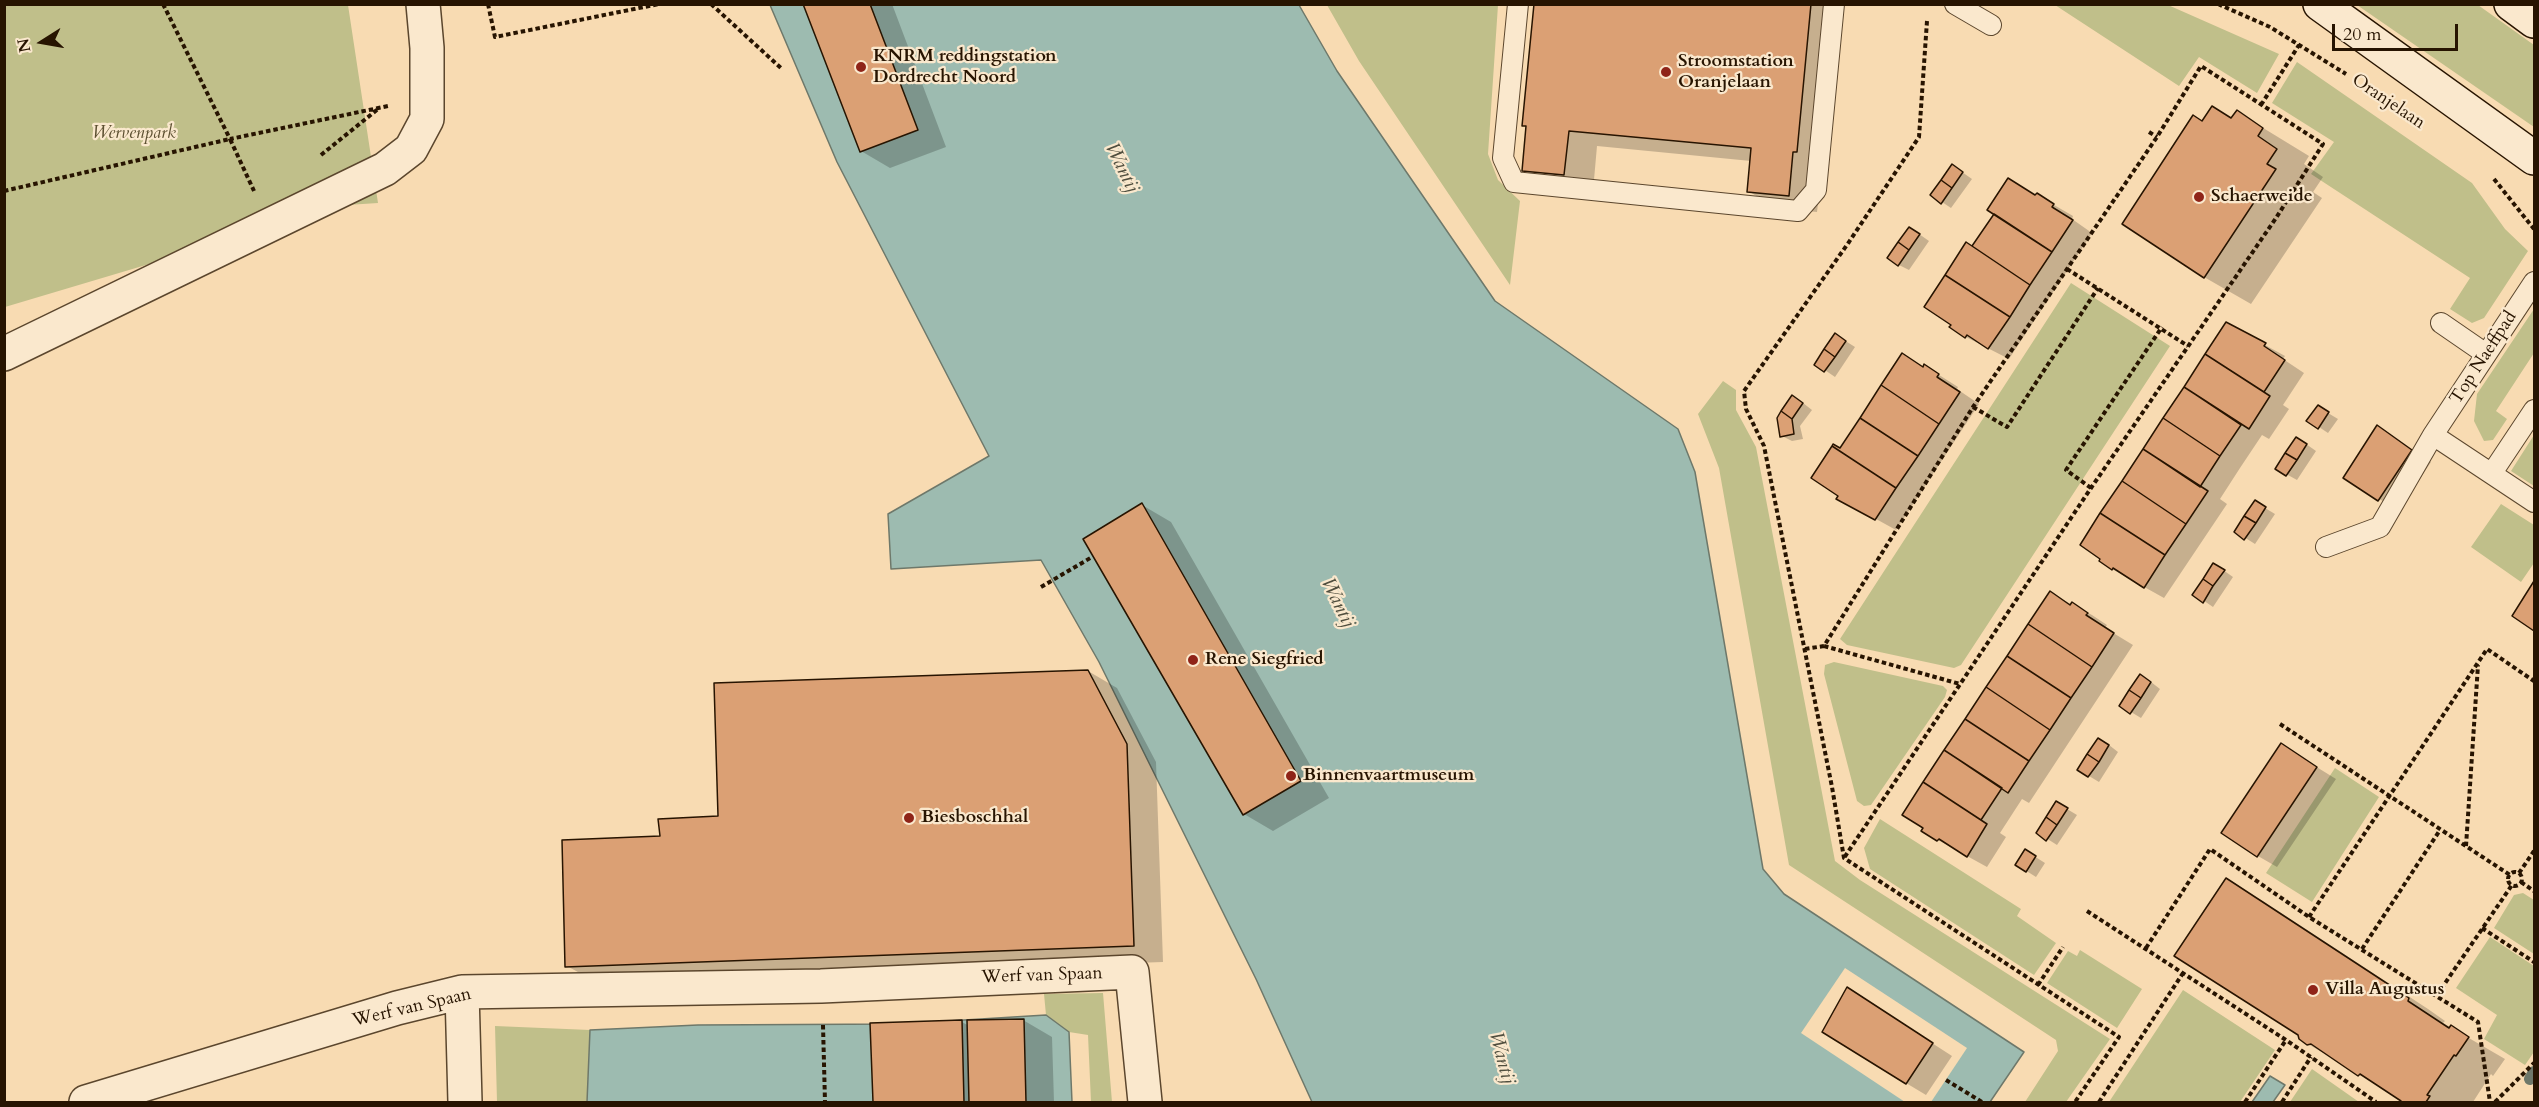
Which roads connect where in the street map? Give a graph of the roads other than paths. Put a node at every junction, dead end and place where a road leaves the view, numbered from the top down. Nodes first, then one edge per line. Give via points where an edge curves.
1 (1518, 4) edge
2 (1834, 4) edge
3 (1955, 4) edge
4 (2320, 4) edge
5 (2511, 4) edge
6 (428, 10) edge
7 (2535, 21) edge
8 (1991, 25) dead end
9 (2535, 158) edge
10 (2535, 282) edge
11 (2441, 323) dead end
12 (4, 354) edge
13 (2486, 354) junction
14 (2535, 410) edge
15 (2433, 435) junction
16 (2492, 474) junction
17 (2535, 502) edge
18 (2326, 547) dead end
19 (462, 992) junction
20 (86, 1102) edge
21 (465, 1102) edge
22 (1145, 1102) edge

1 - 2 lane via 1503,158 1514,182 1798,211 1816,190
3 - 8 lane
4 - 9 street
5 - 7 street
6 - 12 street via 427,108 411,149 385,169
10 - 13 lane, Top Naeffpad
11 - 13 lane
13 - 15 lane, Top Naeffpad
14 - 16 lane
15 - 16 lane
15 - 18 lane, Top Naeffpad via 2380,527
16 - 17 lane
19 - 20 street, Werf van Spaan
19 - 21 street
19 - 22 street, Werf van Spaan via 821,986 1132,972

